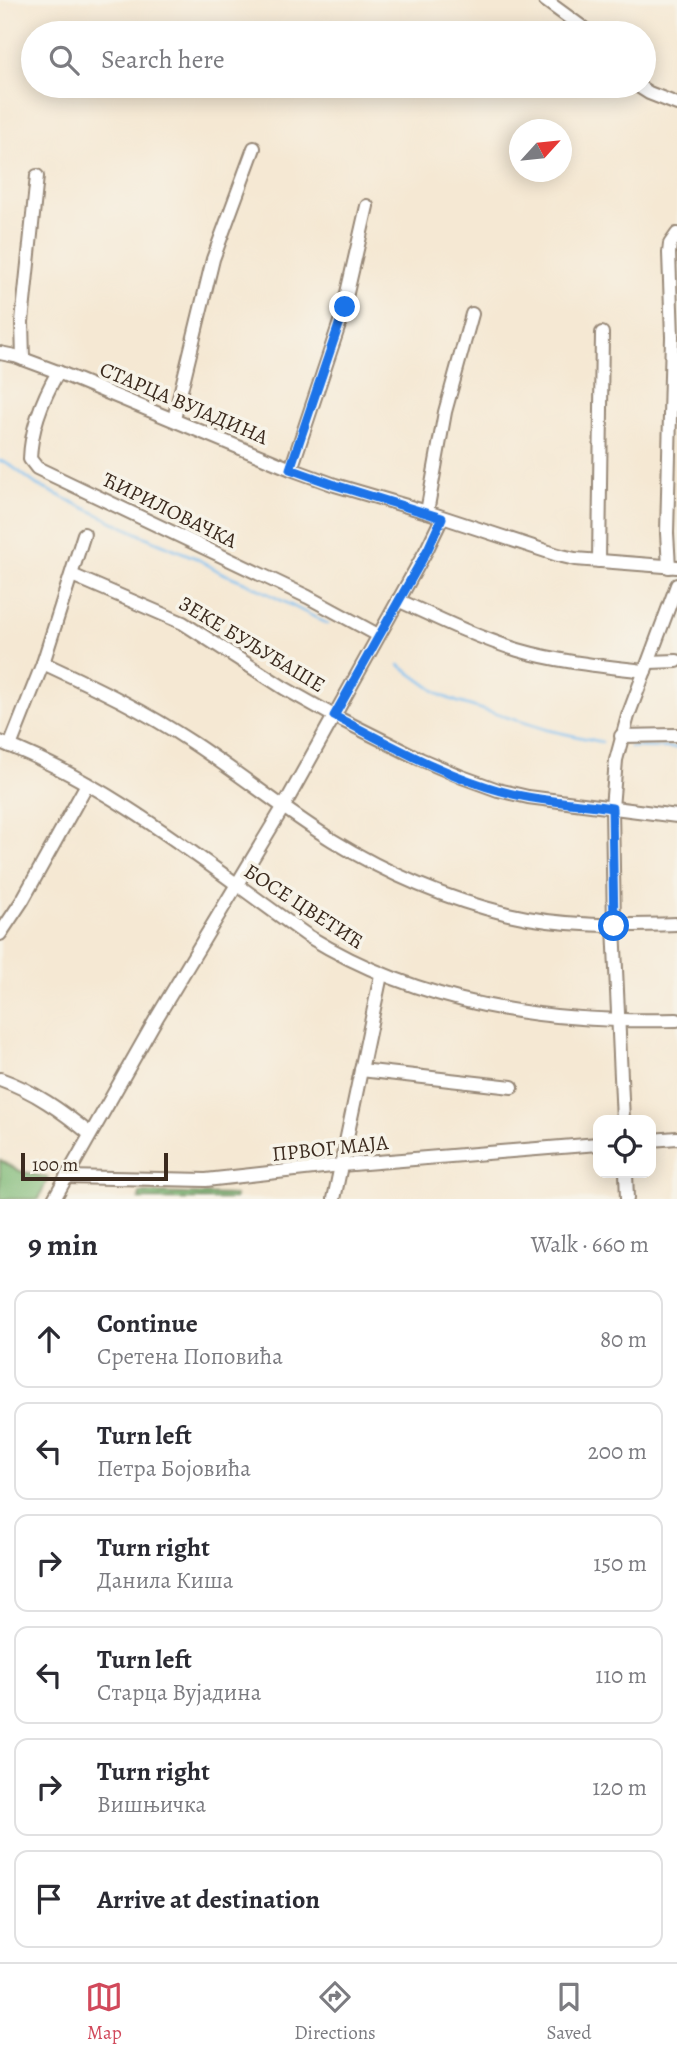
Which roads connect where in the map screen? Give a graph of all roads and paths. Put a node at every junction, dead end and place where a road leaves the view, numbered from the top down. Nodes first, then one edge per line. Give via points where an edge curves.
1 (545, 0) edge
2 (574, 21) edge
3 (656, 96) edge
4 (677, 104) edge
5 (254, 148) dead end
6 (37, 176) dead end
7 (367, 206) dead end
8 (677, 234) edge
9 (472, 314) dead end
10 (602, 333) dead end
11 (0, 353) edge
12 (23, 359) junction
13 (58, 372) junction
14 (174, 419) junction
15 (290, 469) junction
16 (427, 512) junction
17 (442, 518) junction
18 (84, 534) dead end
19 (599, 561) junction
20 (673, 567) edge
21 (72, 575) junction
22 (677, 585) edge
23 (398, 600) junction
24 (378, 635) junction
25 (677, 661) edge
26 (43, 663) junction
27 (647, 666) junction
28 (334, 716) junction
29 (677, 735) edge
30 (621, 736) junction
31 (5, 744) edge
32 (87, 783) junction
33 (284, 806) junction
34 (612, 808) junction
35 (677, 816) edge
36 (237, 886) junction
37 (677, 924) edge
38 (614, 926) junction
39 (0, 934) edge
40 (381, 975) junction
41 (677, 1020) edge
42 (618, 1021) junction
43 (361, 1070) junction
44 (0, 1079) edge
45 (512, 1087) dead end
46 (623, 1115) edge
47 (90, 1134) junction
48 (677, 1138) edge
49 (656, 1140) edge
50 (593, 1144) edge
51 (341, 1165) junction
52 (66, 1177) junction
53 (626, 1178) edge
54 (54, 1199) edge
55 (334, 1199) edge
56 (627, 1199) edge

1 - 2 street
3 - 4 street
5 - 14 street via 213,259
6 - 12 street via 22,322
7 - 15 street via 341,319
8 - 20 street via 669,253 672,337 667,533
9 - 16 street via 445,412
10 - 19 street
11 - 12 street, СТАРЦА ВУЈАДИНА
12 - 13 street, СТАРЦА ВУЈАДИНА
13 - 14 street, СТАРЦА ВУЈАДИНА
13 - 24 street, ЋИРИЛОВАЧКА via 44,398 30,449 37,468
14 - 15 street, СТАРЦА ВУЈАДИНА
15 - 16 street, СТАРЦА ВУЈАДИНА
16 - 17 street, СТАРЦА ВУЈАДИНА
17 - 19 street, СТАРЦА ВУЈАДИНА via 558,555
17 - 23 street
18 - 21 street
19 - 20 street, СТАРЦА ВУЈАДИНА
21 - 26 street
21 - 28 street, ЗЕКЕ БУЉУБАШЕ via 183,623
22 - 27 street
23 - 24 street
23 - 27 street via 477,636 554,659
24 - 28 street
25 - 27 street
26 - 31 street
26 - 33 street via 153,717
27 - 30 street
28 - 33 street
28 - 34 street, ЗЕКЕ БУЉУБАШЕ via 420,759 498,790
29 - 30 street
30 - 34 street
31 - 32 street, БОСЕ ЦВЕТИЋ
32 - 36 street, БОСЕ ЦВЕТИЋ
32 - 39 street via 15,915
33 - 36 street
33 - 38 street via 390,872 433,890 509,914
34 - 35 street, ЗЕКЕ БУЉУБАШЕ
34 - 38 street
36 - 40 street, БОСЕ ЦВЕТИЋ via 338,954
36 - 47 street
37 - 38 street
38 - 42 street
40 - 42 street, БОСЕ ЦВЕТИЋ via 507,1010
40 - 43 street
41 - 42 street, БОСЕ ЦВЕТИЋ
42 - 46 street
43 - 45 street
43 - 51 street
44 - 47 street via 64,1112
47 - 52 street
48 - 49 street
50 - 51 street, ПРВОГ МАЈА
51 - 52 street, ПРВОГ МАЈА via 206,1180
51 - 55 street
52 - 54 street
53 - 56 street

